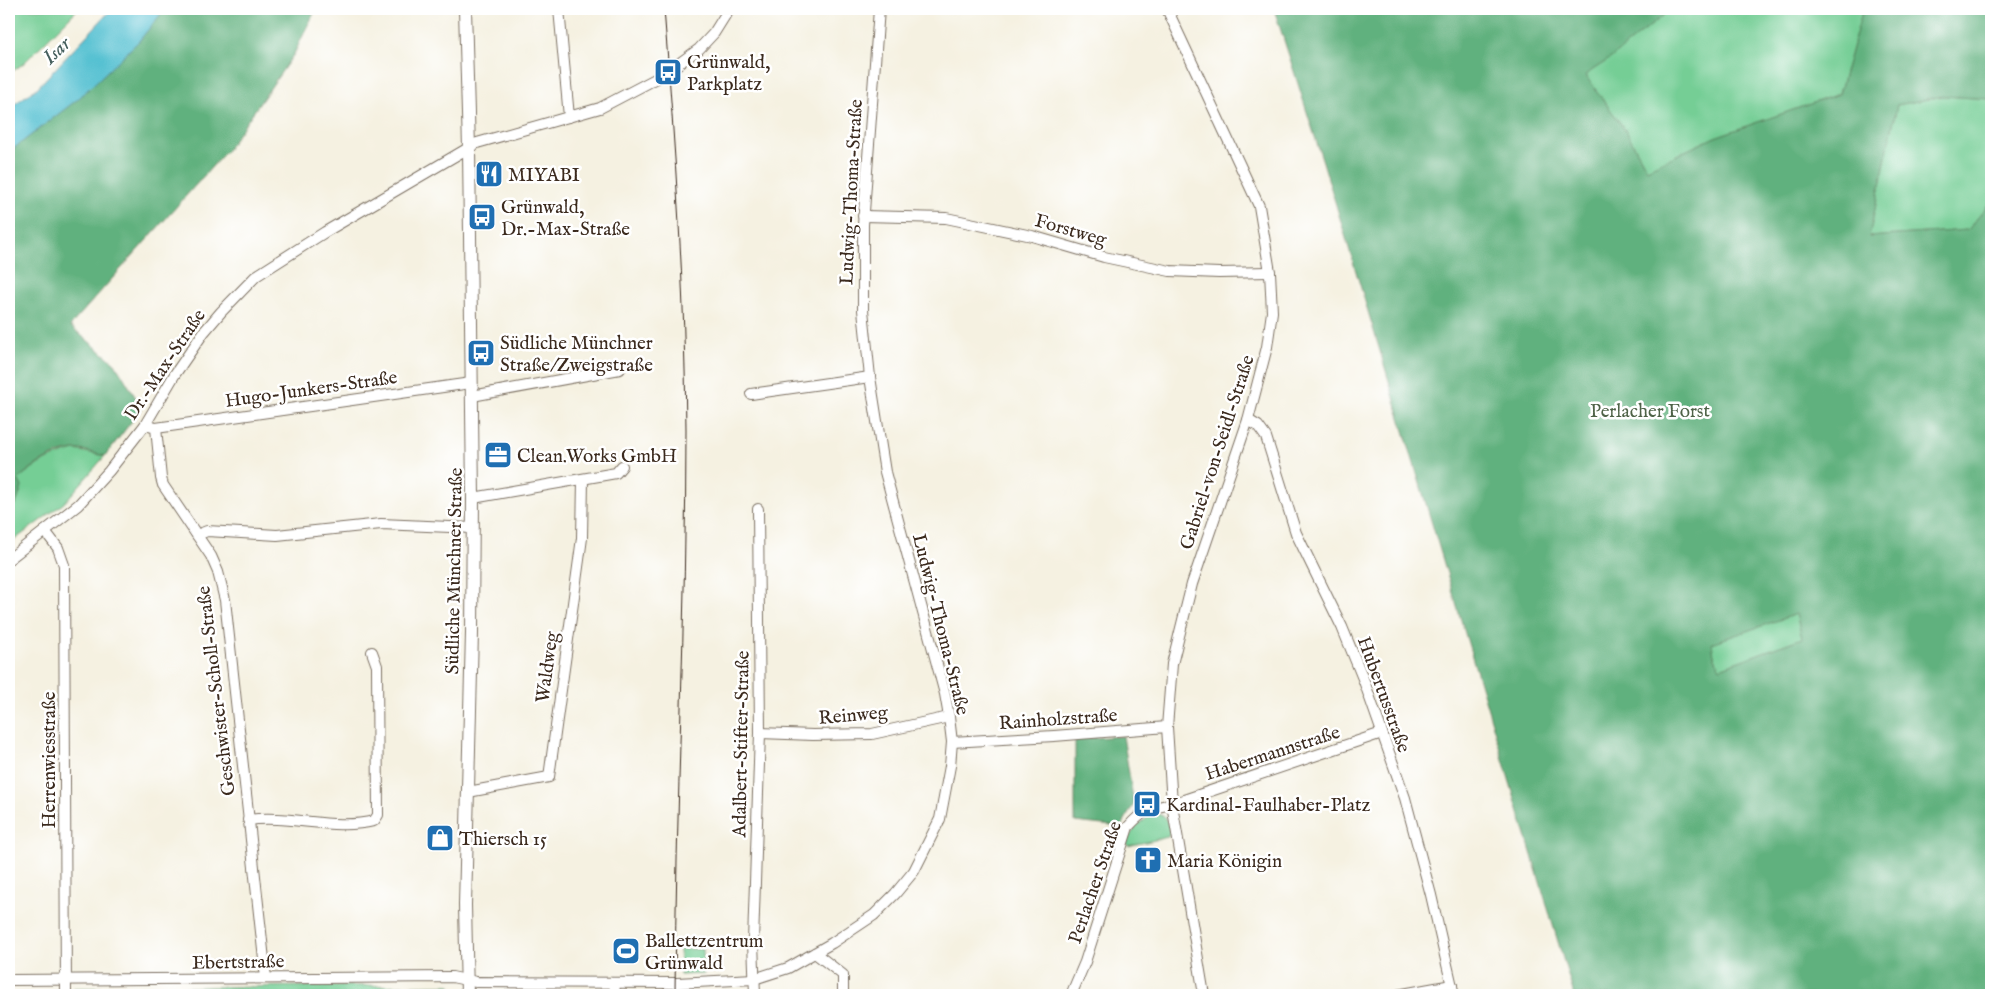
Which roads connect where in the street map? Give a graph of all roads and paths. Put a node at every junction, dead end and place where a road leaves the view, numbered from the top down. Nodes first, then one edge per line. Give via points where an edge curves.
1 (464, 9) edge
2 (559, 9) edge
3 (728, 9) edge
4 (879, 9) edge
5 (1166, 9) edge
6 (569, 117) junction
7 (468, 148) junction
8 (863, 216) junction
9 (1270, 272) junction
10 (620, 369) dead end
11 (870, 377) junction
12 (471, 383) junction
13 (751, 394) dead end
14 (472, 396) junction
15 (1248, 420) junction
16 (145, 425) junction
17 (156, 428) junction
18 (622, 466) dead end
19 (583, 479) junction
20 (473, 498) junction
21 (758, 509) dead end
22 (473, 528) junction
23 (45, 531) junction
24 (197, 536) junction
25 (9, 559) edge
26 (372, 652) dead end
27 (949, 717) junction
28 (1167, 727) junction
29 (760, 733) junction
30 (1382, 734) junction
31 (952, 742) junction
32 (468, 792) junction
33 (1172, 804) junction
34 (248, 820) junction
35 (815, 953) junction
36 (266, 978) junction
37 (754, 979) junction
38 (9, 980) edge
39 (66, 980) junction
40 (467, 980) junction
41 (615, 984) junction
42 (1453, 990) edge
43 (66, 995) edge
44 (467, 995) edge
45 (614, 995) edge
46 (755, 995) edge
47 (843, 995) edge
48 (1071, 995) edge
49 (1204, 995) edge
50 (1397, 995) edge

1 - 7 main road, Südliche Münchner Straße
2 - 6 street
3 - 6 street, Dr.-Max-Straße via 707,41 672,69 600,108
4 - 8 street, Ludwig-Thoma-Straße
5 - 9 street, Gabriel-von-Seidl-Straße via 1260,206
6 - 7 street, Dr.-Max-Straße
7 - 12 main road, Südliche Münchner Straße
7 - 16 street, Dr.-Max-Straße via 256,276 204,332
8 - 9 street, Forstweg via 946,218 1170,271
8 - 11 street, Ludwig-Thoma-Straße via 863,310
9 - 15 street, Gabriel-von-Seidl-Straße via 1272,312 1268,347
10 - 14 street
11 - 13 street
11 - 27 street, Ludwig-Thoma-Straße via 885,472
12 - 14 main road, Südliche Münchner Straße
12 - 17 street, Hugo-Junkers-Straße
14 - 20 main road, Südliche Münchner Straße
15 - 28 street, Gabriel-von-Seidl-Straße via 1181,624 1172,664
15 - 30 street, Hubertusstraße via 1258,426 1266,437 1296,533 1342,627
16 - 17 street
16 - 23 street, Dr.-Max-Straße via 78,505
17 - 24 street, Geschwister-Scholl-Straße via 163,485
18 - 19 street via 616,473
19 - 20 street
19 - 32 street, Waldweg via 582,538 549,777
20 - 22 main road, Südliche Münchner Straße
21 - 29 street, Adalbert-Stifter-Straße
22 - 24 street via 381,524 277,535 207,531
22 - 32 main road, Südliche Münchner Straße
23 - 25 street, Dr.-Max-Straße
23 - 39 street, Herrenwiesstraße via 58,548 64,565
24 - 34 street, Geschwister-Scholl-Straße via 211,556 225,600
26 - 34 street via 377,666 378,815 374,821
27 - 29 street, Reinweg via 872,734
27 - 31 street, Ludwig-Thoma-Straße
28 - 31 street, Rainholzstraße
28 - 33 street, Gabriel-von-Seidl-Straße
29 - 37 street, Adalbert-Stifter-Straße
30 - 33 street, Habermannstraße
30 - 42 street, Hubertusstraße via 1405,798
31 - 35 street, Ludwig-Thoma-Straße via 940,819 914,871 874,915
32 - 40 main road, Südliche Münchner Straße
33 - 48 street, Perlacher Straße via 1141,813 1128,827 1085,962
33 - 49 street, Gabriel-von-Seidl-Straße
34 - 36 street, Geschwister-Scholl-Straße
35 - 37 street, Ludwig-Thoma-Straße via 788,968
35 - 47 street via 843,975
36 - 39 street, Ebertstraße
36 - 40 street, Ebertstraße via 456,977
37 - 41 street, Ludwig-Thoma-Straße
37 - 46 street, Adalbert-Stifter-Straße
38 - 39 street, Ebertstraße
39 - 43 street, Herrenwiesstraße
40 - 41 street, Ludwig-Thoma-Straße
40 - 44 main road, Südliche Münchner Straße
41 - 45 street
42 - 50 street

